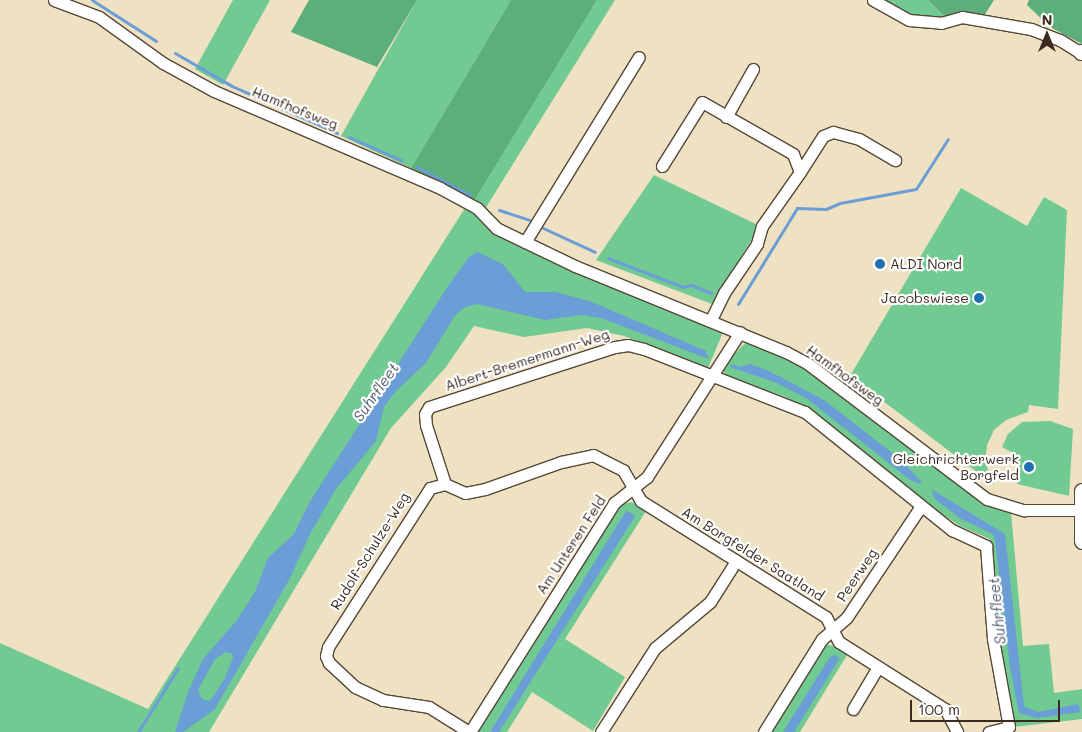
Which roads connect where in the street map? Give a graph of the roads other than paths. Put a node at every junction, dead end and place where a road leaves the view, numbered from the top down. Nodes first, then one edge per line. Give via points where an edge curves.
1 (54, 0) edge
2 (873, 0) edge
3 (1082, 52) edge
4 (639, 58) dead end
5 (753, 69) dead end
6 (726, 117) junction
7 (895, 160) dead end
8 (662, 166) dead end
9 (800, 172) junction
10 (525, 242) junction
11 (711, 320) junction
12 (740, 332) junction
13 (711, 376) junction
14 (445, 484) junction
15 (633, 486) junction
16 (1082, 491) edge
17 (919, 504) junction
18 (1082, 510) edge
19 (1082, 541) edge
20 (736, 561) junction
21 (832, 630) junction
22 (878, 667) junction
23 (854, 709) dead end
24 (469, 732) edge
25 (601, 732) edge
26 (764, 732) edge
27 (957, 732) edge
28 (990, 732) edge

1 - 10 street, Hamfhofsweg via 99,17 163,63 214,91 440,188 477,208 496,228
2 - 3 street via 909,20 941,23 962,17 1004,22 1053,37
4 - 10 street
5 - 6 street
6 - 8 street via 702,102
6 - 9 street via 793,154
7 - 9 street via 859,138 833,132 823,136
9 - 11 street via 762,226 757,244 724,293
10 - 11 street, Hamfhofsweg via 575,266
11 - 12 street, Hamfhofsweg
12 - 13 street, Am Unteren Feld
12 - 18 street, Hamfhofsweg via 807,363 987,499 1024,510
13 - 14 street, Albert-Bremermann-Weg via 628,345 429,407 425,414 426,425
13 - 15 street, Am Unteren Feld via 647,477
13 - 17 street via 805,412
14 - 15 street via 465,493 485,490 561,462 593,455 623,470
14 - 24 street, Rudolf-Schulze-Weg via 430,488 424,494 331,641 326,656 340,676 355,687 383,700 429,707
15 - 20 street, Am Borgfelder Saatland via 641,500
15 - 24 street, Am Unteren Feld via 614,503
16 - 18 main road
17 - 21 street, Peerweg via 919,509 847,617
17 - 28 street via 952,530 986,546 993,639 1009,727
18 - 19 main road
20 - 21 street, Am Borgfelder Saatland via 826,617
20 - 25 street via 710,602 655,648
21 - 22 street, Am Borgfelder Saatland via 839,642
21 - 26 street, Peerweg via 822,639
22 - 23 street
22 - 27 street, Am Borgfelder Saatland via 945,709

